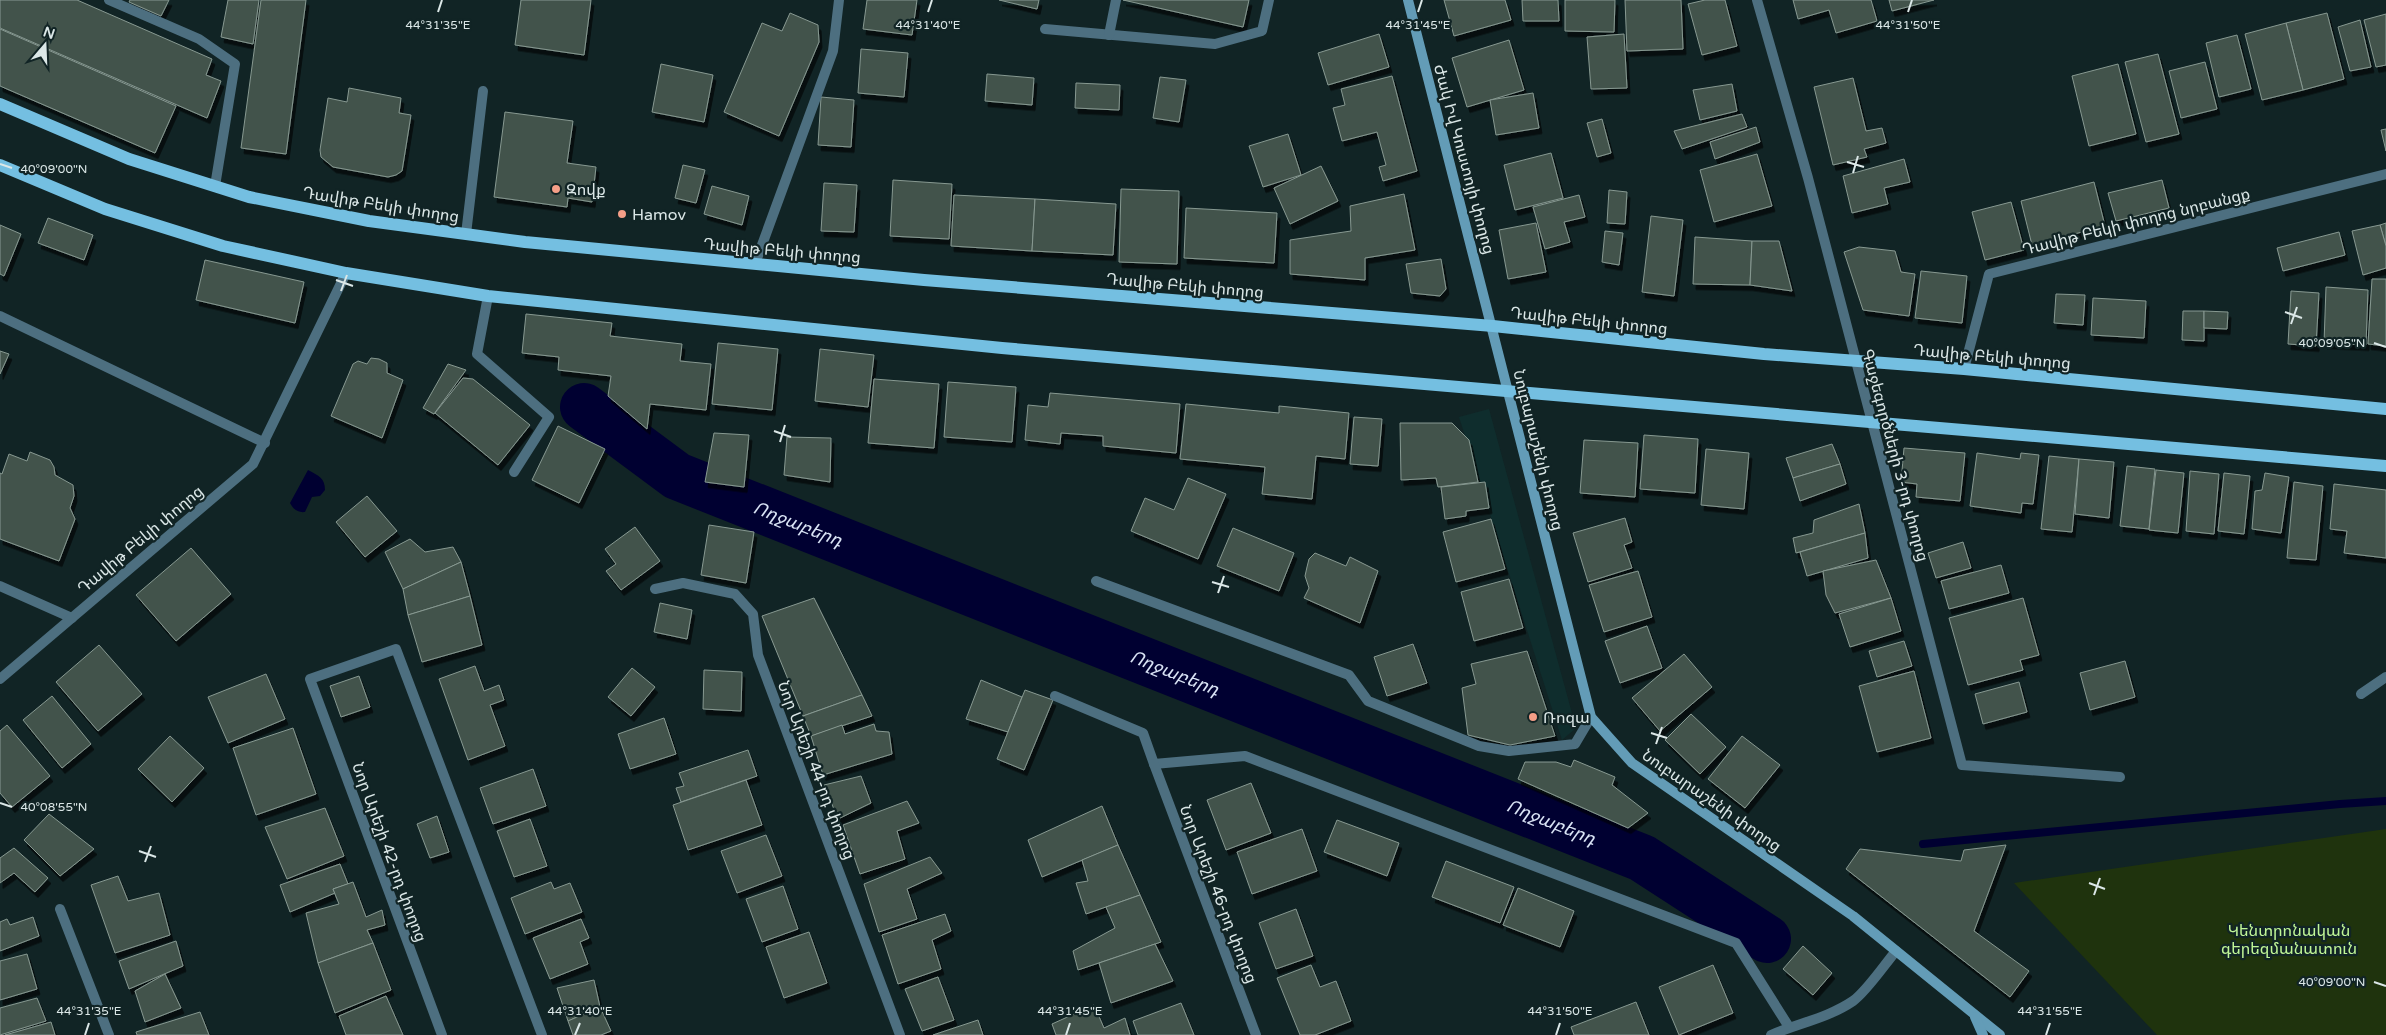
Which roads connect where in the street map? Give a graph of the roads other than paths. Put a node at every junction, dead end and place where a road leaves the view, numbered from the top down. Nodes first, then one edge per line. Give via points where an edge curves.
1 (109, 0) edge
2 (839, 0) edge
3 (1116, 0) edge
4 (1269, 0) edge
5 (1408, 0) edge
6 (1757, 0) edge
7 (1045, 29) dead end
8 (1109, 35) junction
9 (483, 91) dead end
10 (0, 104) edge
11 (0, 165) edge
12 (2386, 174) edge
13 (215, 186) junction
14 (466, 234) junction
15 (755, 264) junction
16 (346, 273) junction
17 (488, 296) junction
18 (0, 316) edge
19 (1493, 326) junction
20 (1856, 360) junction
21 (1964, 369) junction
22 (1508, 390) junction
23 (2386, 409) edge
24 (1872, 421) junction
25 (264, 443) junction
26 (2386, 466) edge
27 (514, 472) dead end
28 (1096, 581) dead end
29 (0, 586) edge
30 (655, 589) dead end
31 (72, 618) junction
32 (2386, 677) edge
33 (0, 679) edge
34 (2361, 694) dead end
35 (1055, 696) dead end
36 (1591, 717) junction
37 (1154, 764) junction
38 (2120, 777) dead end
39 (60, 909) dead end
40 (1896, 951) junction
41 (1974, 1014) junction
42 (1788, 1028) junction
43 (110, 1035) edge
44 (442, 1035) edge
45 (542, 1035) edge
46 (900, 1035) edge
47 (1256, 1035) edge
48 (1771, 1035) edge
49 (1984, 1035) edge
50 (2000, 1035) edge

1 - 13 street via 199,39 234,64
2 - 15 street via 832,51
3 - 8 street
4 - 8 street via 1262,31 1215,44
5 - 19 main road, Ժակ Իվ Կուստոյի փողոց
6 - 20 street, Գաջեգործների 3-րդ փողոց
7 - 8 street
9 - 14 street
10 - 13 main road, Դավիթ Բեկի փողոց via 129,159
11 - 16 main road via 105,210 223,246
12 - 21 street, Դավիթ Բեկի փողոց նրբանցք via 1989,274
13 - 14 main road, Դավիթ Բեկի փողոց via 249,197 369,221
14 - 15 main road, Դավիթ Բեկի փողոց
15 - 19 main road, Դավիթ Բեկի փողոց
16 - 17 main road
16 - 25 street, Դավիթ Բեկի փողոց
17 - 22 main road via 1002,348
17 - 27 street via 478,354 549,417
18 - 25 street
19 - 20 main road, Դավիթ Բեկի փողոց via 1764,354
19 - 22 main road, Նուբարաշենի փողոց
20 - 21 main road, Դավիթ Բեկի փողոց
20 - 24 street, Գաջեգործների 3-րդ փողոց
21 - 23 main road, Դավիթ Բեկի փողոց
22 - 24 main road
22 - 36 main road, Նուբարաշենի փողոց
24 - 26 main road
24 - 38 street, Գաջեգործների 3-րդ փողոց via 1962,765
25 - 31 street, Դավիթ Բեկի փողոց via 253,464
28 - 36 street via 1349,675 1368,701 1479,746 1508,751 1576,744
29 - 31 street
30 - 46 street, Նոր Արեշի 44-րդ փողոց via 683,583 734,594 753,614 758,655
31 - 33 street, Դավիթ Բեկի փողոց
32 - 34 street
35 - 37 street, Նոր Արեշի 46-րդ փողոց via 1143,733
36 - 40 main road, Նուբարաշենի փողոց via 1632,763 1853,916
37 - 42 street via 1244,756 1736,944
37 - 47 street, Նոր Արեշի 46-րդ փողոց
39 - 43 street
40 - 41 main road, Նուբարաշենի փողոց
40 - 42 street via 1855,1000 1819,1019
41 - 49 main road
41 - 50 main road, Նուբարաշենի փողոց
42 - 48 street
44 - 45 street, Նոր Արեշի 42-րդ փողոց via 310,679 396,649

